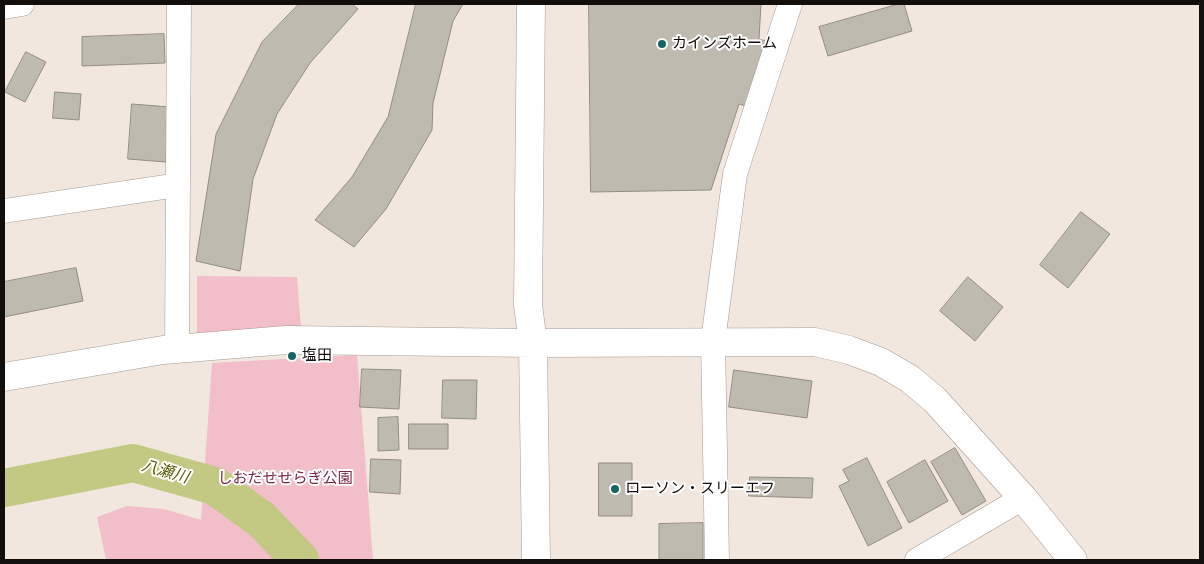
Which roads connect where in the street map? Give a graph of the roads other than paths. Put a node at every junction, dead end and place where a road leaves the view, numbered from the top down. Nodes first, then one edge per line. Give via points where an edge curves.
1 (22, 4) edge
2 (179, 4) edge
3 (531, 4) edge
4 (790, 4) edge
5 (4, 7) edge
6 (178, 185) junction
7 (4, 211) edge
8 (713, 341) junction
9 (533, 342) junction
10 (177, 349) junction
11 (4, 377) edge
12 (1023, 498) junction
13 (536, 560) edge
14 (717, 560) edge
15 (917, 560) edge
16 (1073, 560) edge

1 - 5 street
2 - 6 street
3 - 9 street via 528,305
4 - 8 street via 734,174
6 - 7 street
6 - 10 street
8 - 9 street
8 - 12 street via 815,342 881,362 910,379 935,400
8 - 14 street
9 - 10 street via 286,340
9 - 13 street
10 - 11 street
12 - 15 street
12 - 16 street

